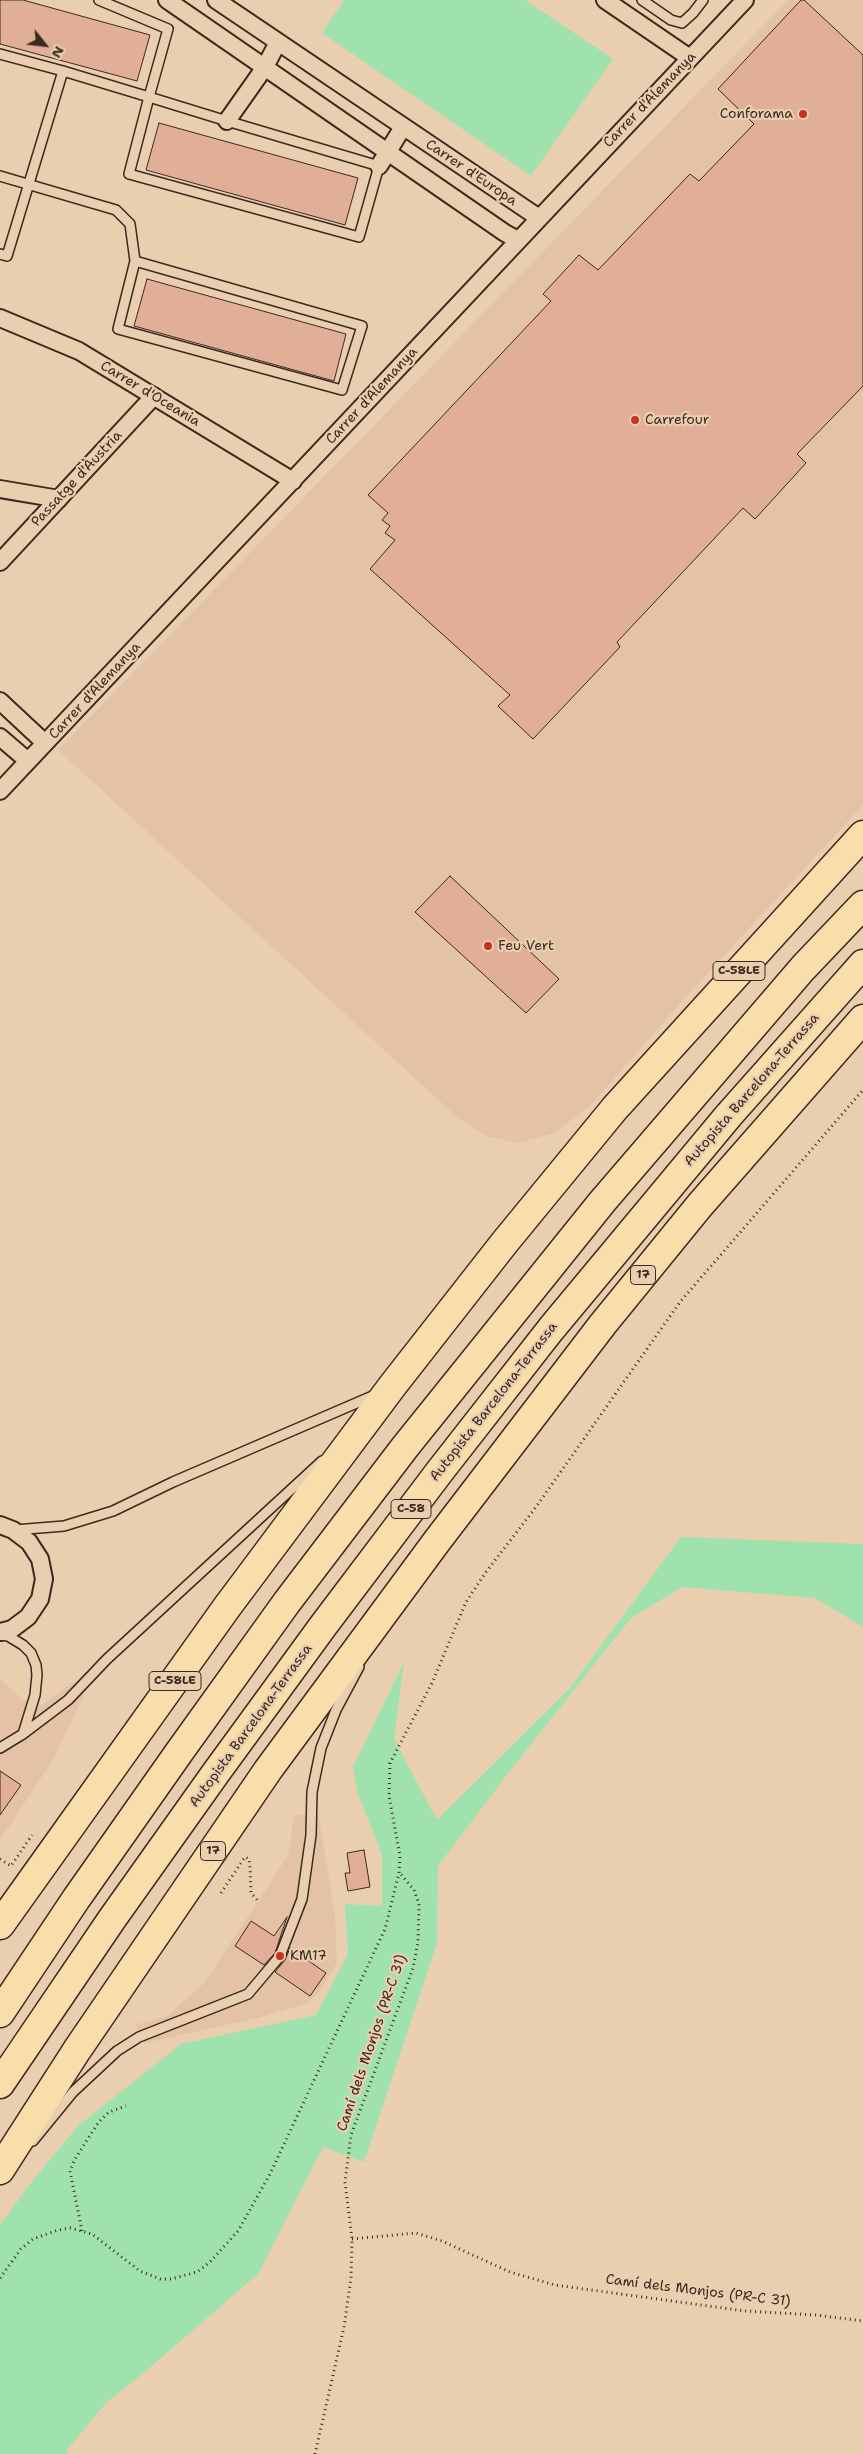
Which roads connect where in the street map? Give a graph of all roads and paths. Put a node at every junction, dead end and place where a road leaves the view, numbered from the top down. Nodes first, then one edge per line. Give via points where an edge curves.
1 (99, 0) edge
2 (167, 0) edge
3 (216, 0) edge
4 (605, 0) edge
5 (642, 0) edge
6 (702, 0) edge
7 (744, 0) edge
8 (278, 42) junction
9 (0, 54) edge
10 (690, 58) junction
11 (265, 66) junction
12 (62, 71) junction
13 (149, 97) junction
14 (227, 120) junction
15 (403, 127) junction
16 (388, 152) junction
17 (379, 166) junction
18 (0, 176) edge
19 (28, 184) junction
20 (539, 218) junction
21 (518, 240) junction
22 (0, 254) edge
23 (135, 261) junction
24 (0, 318) edge
25 (154, 396) junction
26 (293, 481) junction
27 (0, 489) edge
28 (59, 499) junction
29 (0, 562) edge
30 (0, 701) edge
31 (0, 737) edge
32 (46, 743) junction
33 (28, 762) junction
34 (0, 791) edge
35 (863, 835) edge
36 (863, 905) edge
37 (863, 964) edge
38 (863, 1020) edge
39 (863, 1090) edge
40 (393, 1386) junction
41 (353, 1439) junction
42 (6, 1528) edge
43 (437, 1541) junction
44 (405, 1601) dead end
45 (0, 1634) edge
46 (366, 1657) dead end
47 (23, 1734) junction
48 (0, 1748) edge
49 (32, 1835) dead end
50 (0, 1859) edge
51 (399, 1873) junction
52 (222, 1893) dead end
53 (259, 1902) dead end
54 (0, 1925) edge
55 (0, 2013) edge
56 (0, 2084) edge
57 (126, 2106) dead end
58 (25, 2152) dead end
59 (7, 2171) edge
60 (82, 2231) junction
61 (352, 2240) junction
62 (0, 2278) edge
63 (863, 2321) edge
64 (315, 2454) edge

1 - 13 lane via 168,29
2 - 11 street
3 - 8 street, Carrer d'Europa
4 - 10 street
5 - 6 lane via 671,20 682,23
7 - 10 street, Carrer d'Alemanya
8 - 11 street
8 - 15 street, Carrer d'Europa
9 - 12 lane
10 - 20 street, Carrer d'Alemanya
11 - 14 street
11 - 16 street
12 - 13 lane
12 - 19 lane
13 - 14 lane
13 - 17 lane via 129,174 359,238
14 - 17 lane
15 - 16 street
15 - 20 street, Carrer d'Europa
16 - 17 street
16 - 21 street
18 - 19 lane
19 - 22 lane via 7,256
19 - 23 lane via 116,210 130,224
20 - 21 street, Carrer d'Alemanya
21 - 26 street, Carrer d'Alemanya
23 - 23 lane via 118,329 342,390 362,326
24 - 25 street, Carrer d'Oceania via 79,351
25 - 26 street, Carrer d'Oceania
25 - 28 street, Passatge d'Àustria
26 - 32 street, Carrer d'Alemanya
27 - 28 street
28 - 29 street, Passatge d'Àustria
30 - 32 street
31 - 33 street
32 - 33 street, Carrer d'Alemanya
33 - 34 street, Carrer d'Alemanya
35 - 40 highway, C-58LE via 615,1108
36 - 55 highway, C-58 via 803,968 602,1202 405,1448 186,1743
37 - 56 highway, Autopista Barcelona-Terrassa / C-58 via 723,1122 551,1329 440,1471 215,1774
38 - 43 highway, 17 via 639,1279
39 - 51 path via 690,1290 466,1602 432,1683 390,1763 388,1785 400,1856
40 - 41 highway, C-58LE
40 - 42 lane via 113,1511 64,1526
41 - 47 lane via 311,1471 107,1659 68,1700
41 - 54 highway, C-58LE via 227,1607
42 - 45 street via 29,1542 40,1559 44,1579 37,1604 28,1617
43 - 44 lane
43 - 59 highway, 17 via 268,1770 77,2050
45 - 47 lane via 23,1645 32,1653 36,1665 35,1695
46 - 58 lane via 344,1694 321,1748 312,1792 311,1835 302,1899 280,1956 248,1994 139,2037 117,2052 73,2092
47 - 48 lane
49 - 50 path via 11,1866
51 - 60 path, Camí dels Monjos (PR-C 31) via 385,1929 367,1970 258,2198 238,2231 198,2272 185,2277 160,2279 140,2272 102,2241
51 - 61 path, Camí dels Monjos (PR-C 31) via 414,1890 419,1904 418,1942 413,1968 351,2135 345,2182
52 - 53 path via 245,1858 249,1859 251,1893
57 - 60 path via 109,2112 98,2123 70,2171
60 - 62 path, Camí dels Monjos (PR-C 31) via 64,2229 33,2239 21,2249
61 - 63 path, Camí dels Monjos (PR-C 31) via 416,2234 442,2241 510,2272 555,2285 745,2311
61 - 64 path via 345,2317

